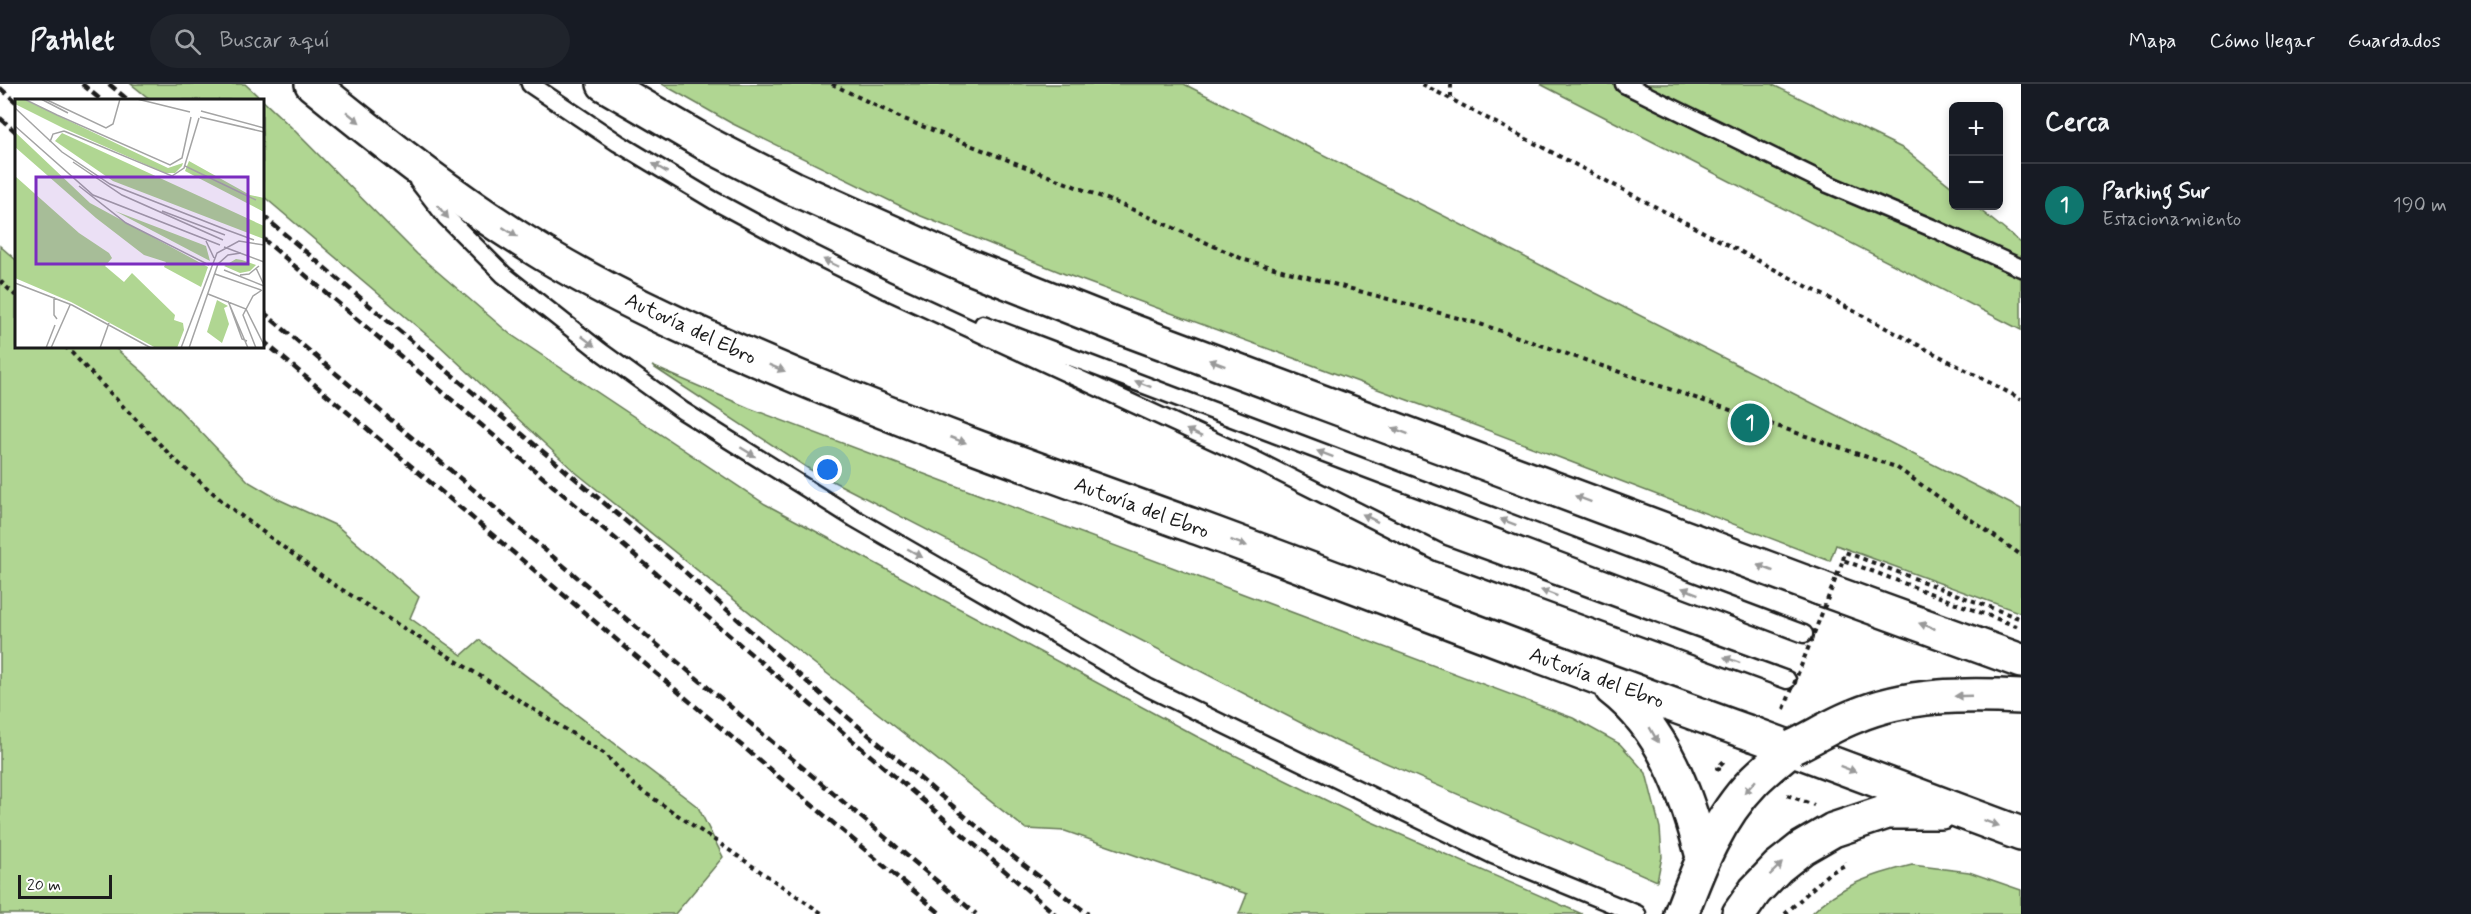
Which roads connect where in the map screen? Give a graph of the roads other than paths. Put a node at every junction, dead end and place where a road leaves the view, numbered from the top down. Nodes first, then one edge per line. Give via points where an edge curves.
1 (312, 84) edge
2 (530, 84) edge
3 (604, 84) edge
4 (1624, 84) edge
5 (393, 150) junction
6 (2021, 268) edge
7 (884, 289) junction
8 (1804, 634) dead end
9 (2021, 661) edge
10 (1599, 679) junction
11 (1787, 680) dead end
12 (2021, 697) edge
13 (1793, 747) junction
14 (1960, 812) junction
15 (2021, 834) edge
16 (1703, 857) junction
17 (1637, 914) edge
18 (1681, 914) edge
19 (1739, 914) edge

1 -> 5 main road, Autovía del Ebro
7 -> 2 lane via 714,200
9 -> 3 main road via 965,266 709,146
4 - 6 lane via 1828,184
5 -> 10 main road, Autovía del Ebro via 455,197 545,255 641,307 741,353 898,418
5 -> 17 lane via 446,217 504,276 683,411 854,518 1149,688 1494,855
8 -> 7 lane
11 -> 7 lane via 1440,554 1251,458
10 - 13 main road, Autovía del Ebro
10 -> 16 main road via 1630,703 1647,723 1672,766 1691,811
12 -> 13 main road, bridge via 1934,697 1880,708 1856,715
13 -> 14 main road, Autovía del Ebro
13 -> 16 main road via 1754,781 1729,811
14 -> 15 main road, Autovía del Ebro
19 -> 14 main road via 1778,867 1833,830 1887,813
16 - 18 main road

